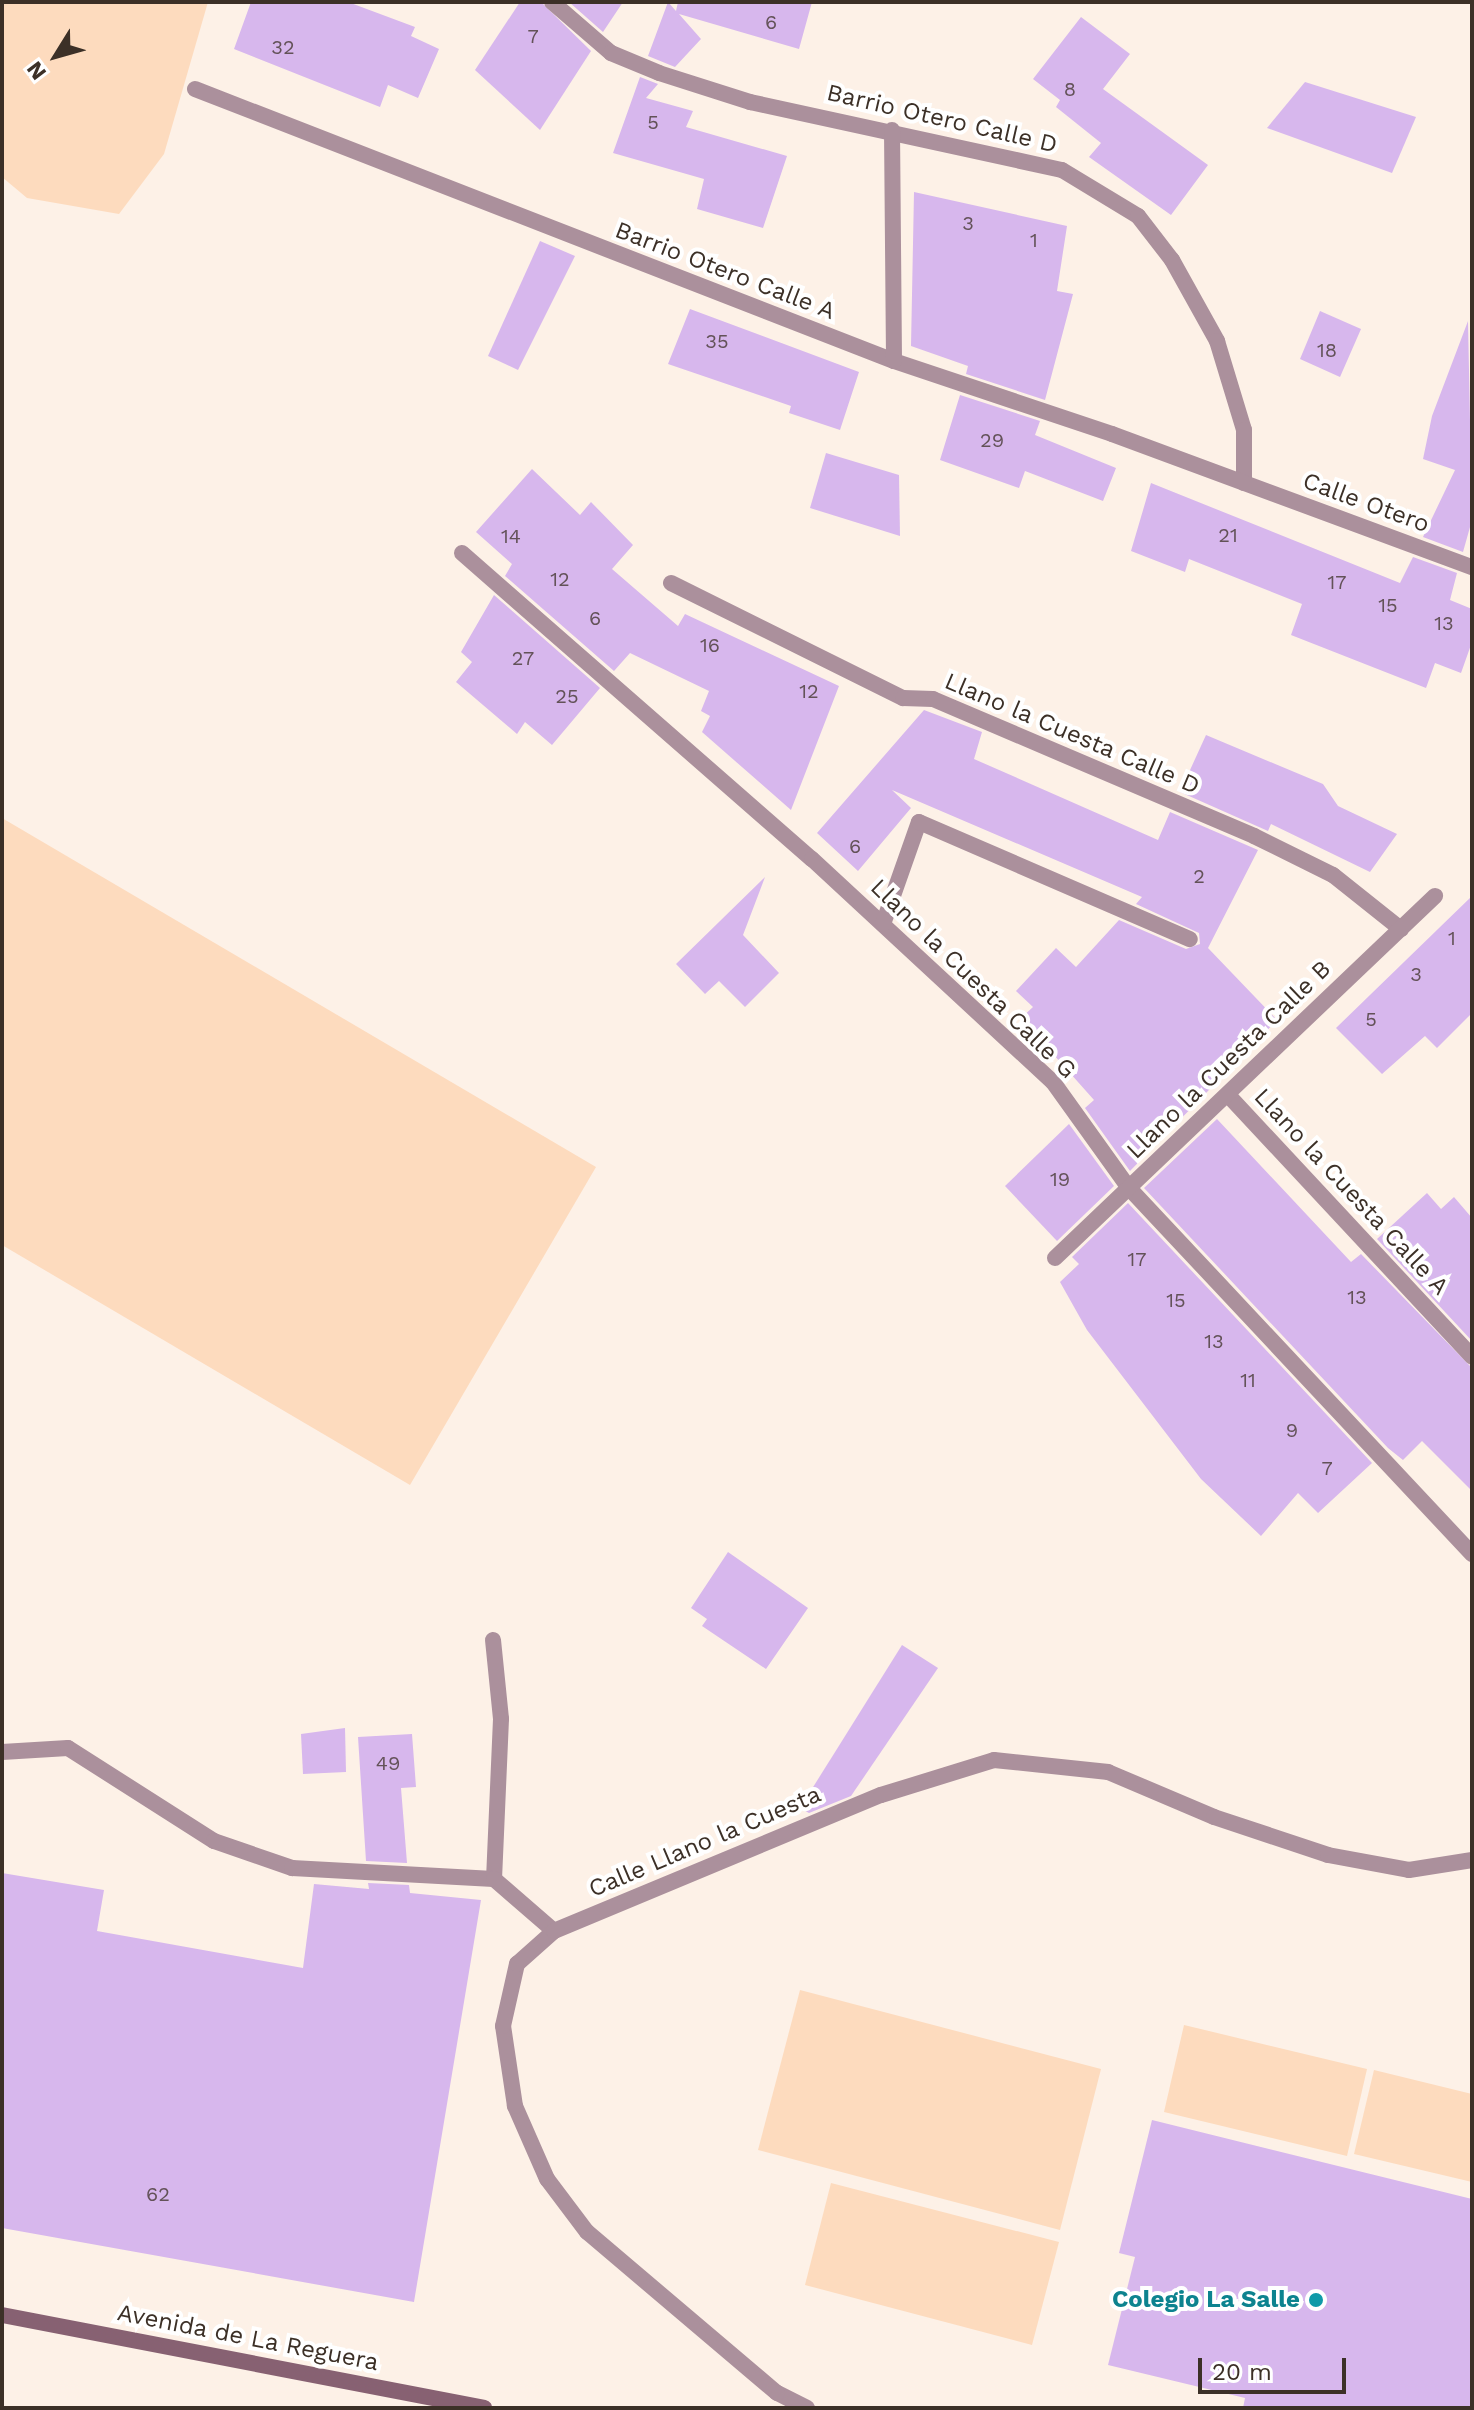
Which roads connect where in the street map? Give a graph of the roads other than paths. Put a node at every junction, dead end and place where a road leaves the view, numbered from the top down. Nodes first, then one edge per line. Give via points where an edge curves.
1 (552, 2) edge
2 (195, 89) dead end
3 (892, 130) junction
4 (894, 361) junction
5 (1244, 483) junction
6 (462, 553) dead end
7 (1472, 567) edge
8 (671, 583) dead end
9 (1435, 896) dead end
10 (883, 924) junction
11 (1401, 929) junction
12 (1190, 939) dead end
13 (1228, 1095) junction
14 (1129, 1188) junction
15 (1055, 1258) dead end
16 (1472, 1357) edge
17 (1472, 1554) edge
18 (493, 1640) dead end
19 (2, 1752) edge
20 (1472, 1860) edge
21 (494, 1879) junction
22 (554, 1931) junction
23 (2, 2315) edge
24 (484, 2408) edge
25 (807, 2408) edge

1 - 3 street, Barrio Otero Calle D via 611,53 659,73 750,102
2 - 4 street, Barrio Otero Calle A
3 - 4 street
3 - 5 street, Barrio Otero Calle D via 1062,170 1138,216 1172,260 1217,341 1244,430
4 - 5 street, Barrio Otero Calle A
5 - 7 street, Calle Otero
6 - 10 street, Llano la Cuesta Calle G
8 - 11 street, Llano la Cuesta Calle D via 903,698 933,699 1254,836 1333,875
9 - 11 street, Llano la Cuesta Calle B
10 - 12 street via 919,822
10 - 14 street, Llano la Cuesta Calle G via 1053,1082
11 - 13 street, Llano la Cuesta Calle B
13 - 14 street, Llano la Cuesta Calle B
13 - 16 street, Llano la Cuesta Calle A
14 - 15 street, Llano la Cuesta Calle B
14 - 17 street, Llano la Cuesta Calle G
18 - 21 street via 501,1719
19 - 21 street via 68,1748 214,1841 292,1868
20 - 22 street, Calle Llano la Cuesta via 1409,1870 1350,1860 1214,1817 1108,1772 994,1760 881,1795
21 - 22 street
22 - 25 street, Calle Llano la Cuesta via 517,1964 503,2026 515,2106 547,2179 587,2232 777,2393
23 - 24 street, Avenida de La Reguera

